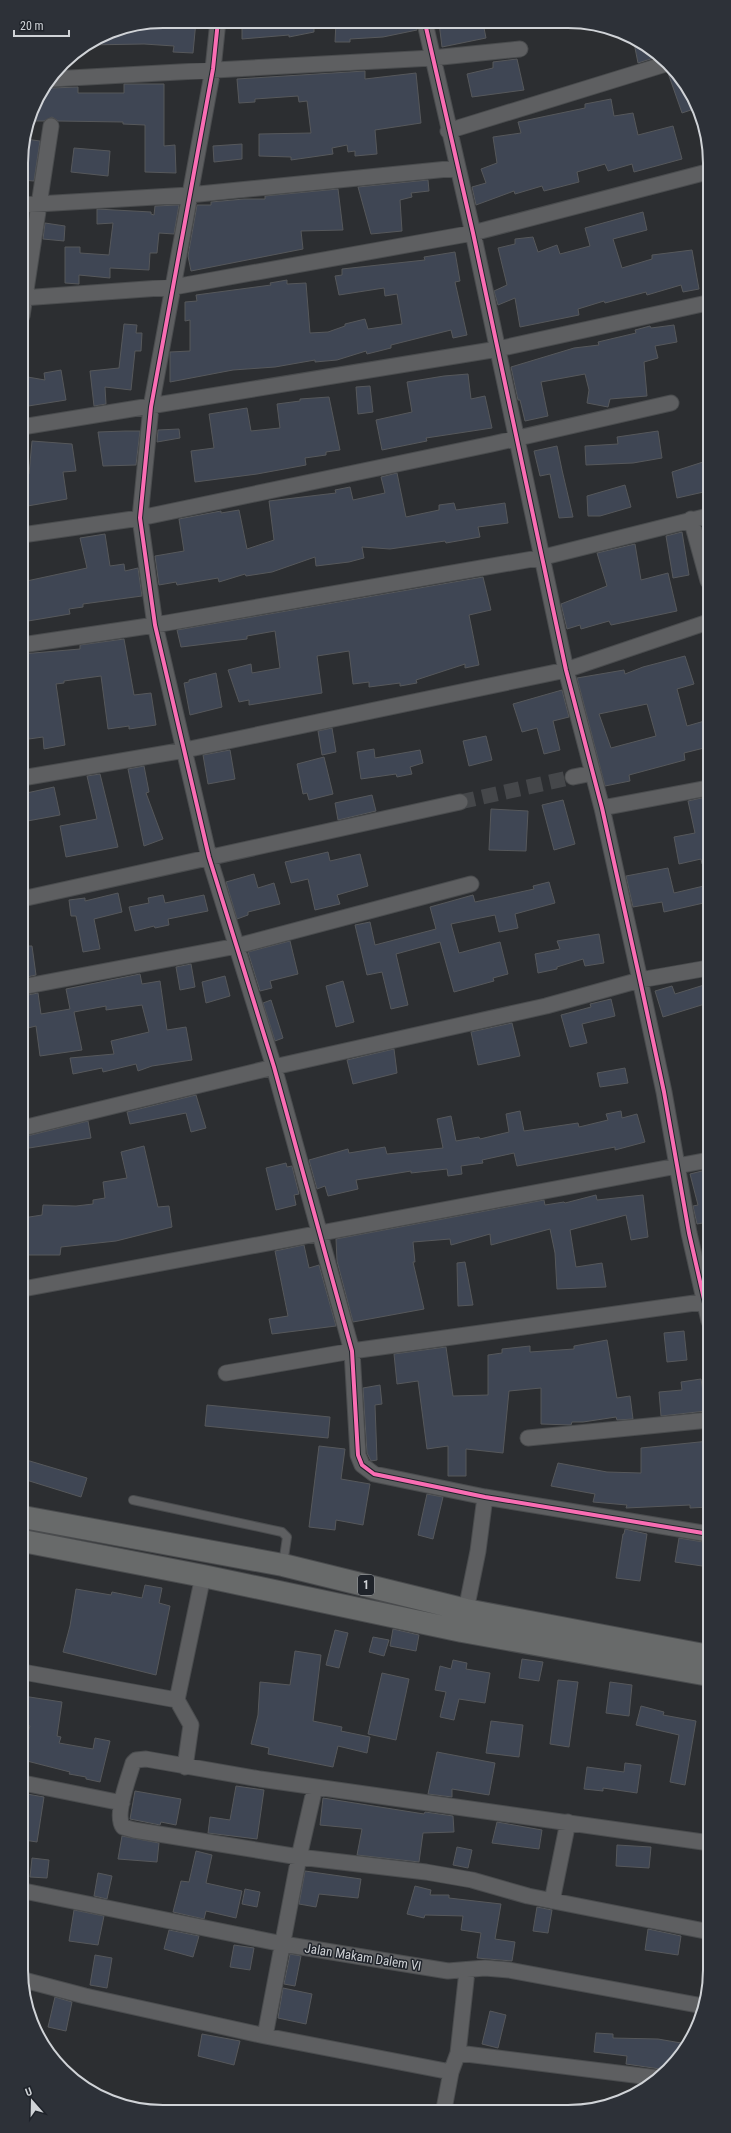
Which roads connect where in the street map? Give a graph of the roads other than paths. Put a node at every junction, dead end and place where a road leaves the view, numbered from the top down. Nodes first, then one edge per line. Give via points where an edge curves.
1 (217, 28) edge
2 (426, 28) edge
3 (520, 49) dead end
4 (432, 58) junction
5 (661, 66) edge
6 (213, 69) junction
7 (60, 77) edge
8 (51, 126) dead end
9 (448, 131) junction
10 (458, 168) junction
11 (703, 173) edge
12 (189, 195) junction
13 (39, 204) junction
14 (28, 205) edge
15 (473, 233) junction
16 (28, 269) edge
17 (174, 287) junction
18 (28, 298) edge
19 (703, 304) edge
20 (498, 350) junction
21 (672, 403) dead end
22 (151, 407) junction
23 (28, 426) edge
24 (517, 438) junction
25 (703, 517) edge
26 (140, 518) junction
27 (691, 519) junction
28 (28, 535) edge
29 (544, 557) junction
30 (703, 563) edge
31 (703, 624) edge
32 (155, 625) junction
33 (28, 643) edge
34 (566, 670) junction
35 (184, 750) junction
36 (593, 773) junction
37 (28, 777) edge
38 (573, 777) tunnel mouth
39 (703, 789) edge
40 (460, 802) tunnel mouth
41 (602, 808) junction
42 (209, 857) junction
43 (471, 884) dead end
44 (28, 898) edge
45 (237, 946) junction
46 (703, 969) edge
47 (640, 980) junction
48 (28, 986) edge
49 (274, 1066) junction
50 (28, 1127) edge
51 (703, 1161) edge
52 (676, 1167) junction
53 (321, 1234) junction
54 (703, 1288) edge
55 (28, 1289) edge
56 (703, 1302) edge
57 (352, 1351) junction
58 (226, 1373) dead end
59 (703, 1421) edge
60 (528, 1438) dead end
61 (485, 1497) junction
62 (133, 1500) dead end
63 (28, 1518) edge
64 (703, 1533) edge
65 (28, 1542) edge
66 (283, 1565) junction
67 (203, 1576) junction
68 (466, 1610) junction
69 (703, 1655) edge
70 (28, 1673) edge
71 (703, 1674) edge
72 (177, 1700) junction
73 (185, 1768) junction
74 (28, 1784) edge
75 (314, 1787) junction
76 (122, 1803) junction
77 (568, 1822) junction
78 (703, 1842) edge
79 (299, 1856) junction
80 (28, 1892) edge
81 (552, 1901) junction
82 (703, 1931) edge
83 (283, 1944) junction
84 (467, 1971) junction
85 (28, 1981) edge
86 (698, 2005) edge
87 (265, 2036) junction
88 (458, 2053) junction
89 (451, 2072) junction
90 (650, 2077) edge
91 (445, 2105) edge

1 - 6 street
2 - 4 street
3 - 4 street
4 - 6 street
4 - 9 street
5 - 9 street
6 - 7 street
6 - 12 street
8 - 13 street
9 - 10 street
10 - 12 street
10 - 15 street
11 - 15 street
12 - 13 street
12 - 17 street
13 - 14 street
13 - 16 street
15 - 17 street
15 - 20 street
17 - 18 street
17 - 22 street
19 - 20 street
20 - 22 street
20 - 24 street
21 - 24 street
22 - 23 street
22 - 26 street
24 - 26 street
24 - 29 street
25 - 27 street
26 - 28 street
26 - 32 street
27 - 29 street
27 - 30 street
29 - 32 street
29 - 34 street
31 - 34 street
32 - 33 street
32 - 35 street
34 - 35 street
34 - 36 street
35 - 37 street
35 - 42 street
36 - 38 street
36 - 41 street
39 - 41 street
40 - 42 street
41 - 47 street
42 - 44 street
42 - 45 street
43 - 45 street
45 - 48 street
45 - 49 street
46 - 47 street
47 - 49 street via 502,1016
47 - 52 street via 664,1092
49 - 50 street
49 - 53 street
51 - 52 street
52 - 53 street
52 - 54 street
53 - 55 street
53 - 57 street
56 - 57 street
57 - 58 street
57 - 61 street via 358,1454 367,1470 374,1474
59 - 60 street
61 - 64 street
61 - 68 street via 478,1551
62 - 66 lane via 282,1532 288,1541
63 - 66 highway, 1
65 - 67 highway, 1
66 - 68 highway, 1
67 - 71 highway, 1 via 462,1631
67 - 72 street
68 - 69 highway, 1
70 - 72 street
72 - 73 street via 191,1725
73 - 75 street
73 - 76 street via 146,1759 136,1760
74 - 76 street
75 - 77 street
75 - 79 street
76 - 79 street via 120,1820 123,1827
77 - 78 street
77 - 81 street
79 - 81 street via 442,1874
79 - 83 street
80 - 83 street, Jalan Makam Dalem VI
81 - 82 street
83 - 84 street, Jalan Makam Dalem VI via 448,1972
83 - 87 street
84 - 86 street, Jalan Makam Dalem VI via 485,1968 509,1970
84 - 88 street
85 - 87 street
87 - 89 street
88 - 89 street
88 - 90 street
89 - 91 street

